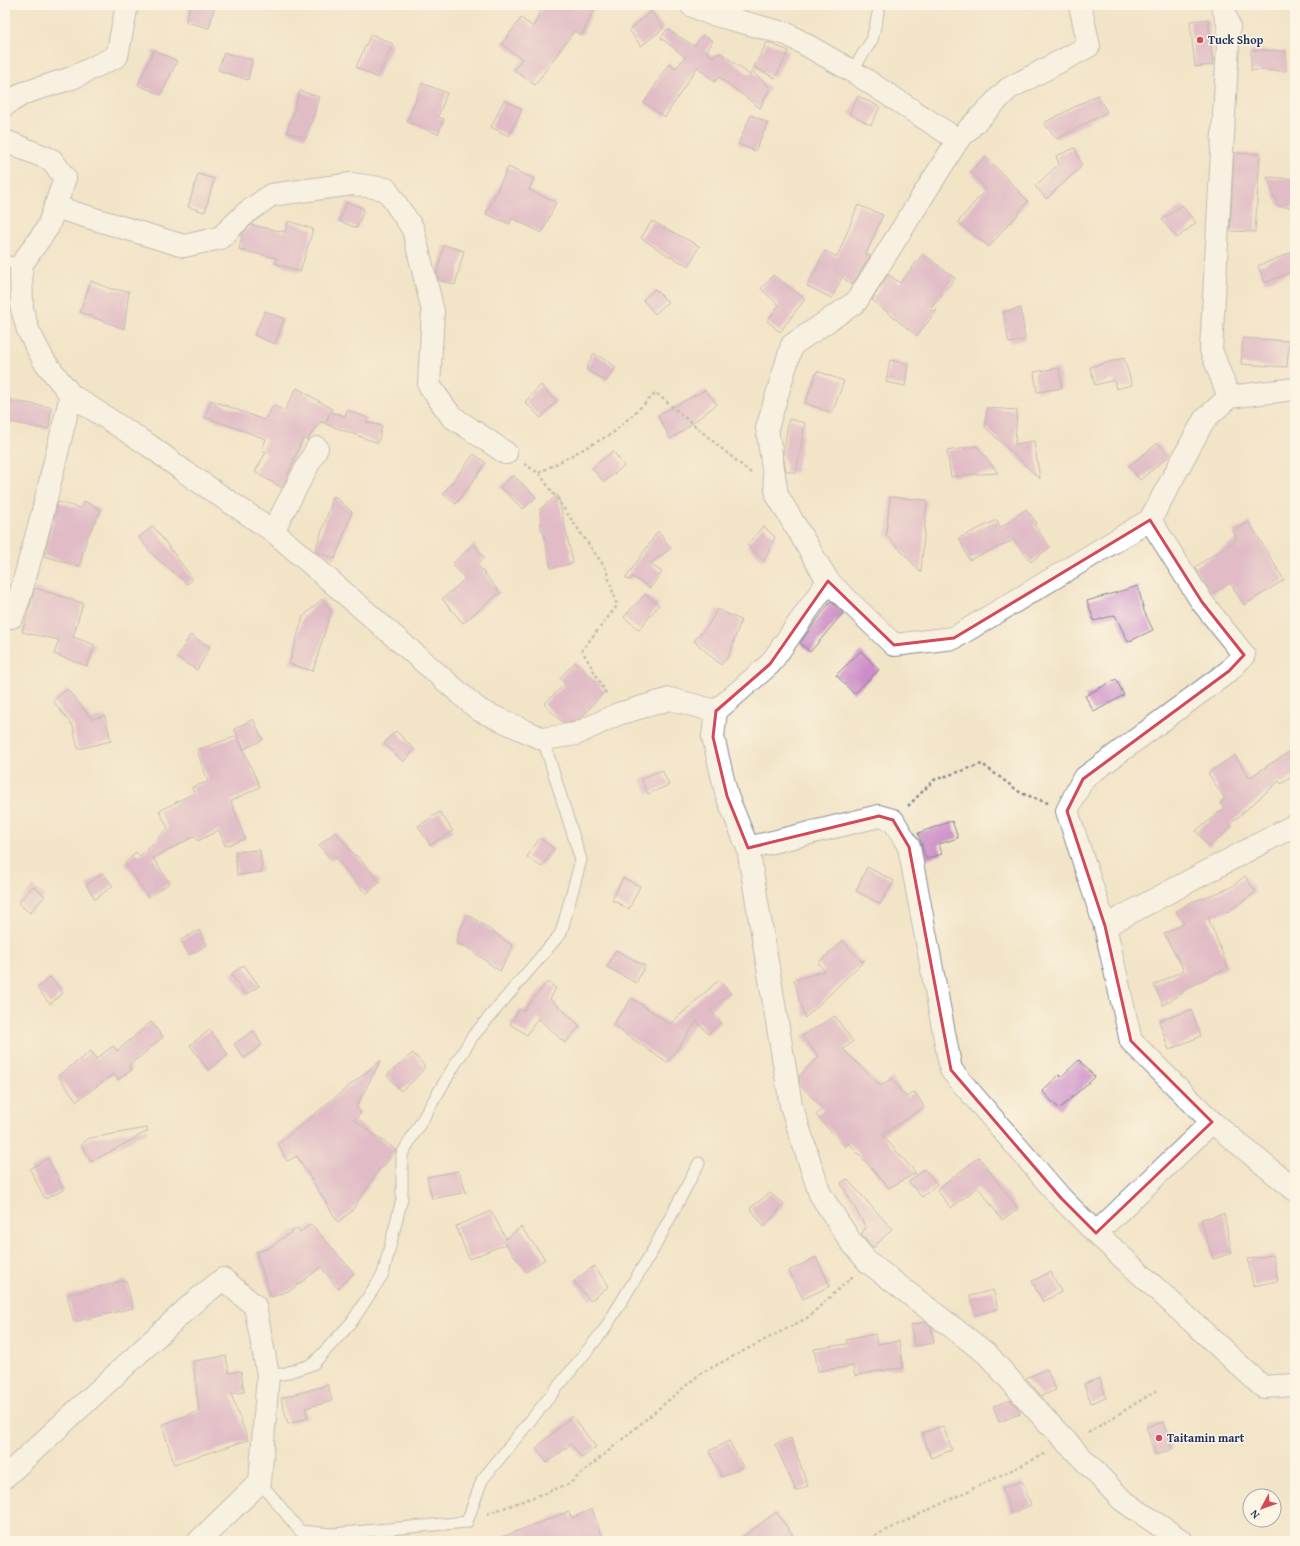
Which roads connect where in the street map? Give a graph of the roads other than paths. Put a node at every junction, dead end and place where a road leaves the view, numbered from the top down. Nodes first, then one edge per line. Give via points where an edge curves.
1 (127, 5) edge
2 (691, 5) edge
3 (880, 5) edge
4 (1080, 5) edge
5 (1222, 5) edge
6 (852, 71) junction
7 (5, 105) edge
8 (958, 140) junction
9 (5, 141) edge
10 (55, 207) junction
11 (13, 263) edge
12 (1295, 389) edge
13 (71, 395) junction
14 (1229, 397) junction
15 (317, 448) dead end
16 (506, 453) dead end
17 (1150, 520) junction
18 (273, 531) junction
19 (828, 581) junction
20 (12, 617) dead end
21 (716, 711) junction
22 (543, 739) junction
23 (1295, 825) edge
24 (748, 848) junction
25 (1105, 926) junction
26 (1212, 1122) junction
27 (699, 1163) dead end
28 (1295, 1190) edge
29 (1096, 1233) junction
30 (268, 1375) junction
31 (1295, 1385) edge
32 (5, 1477) edge
33 (260, 1482) junction
34 (199, 1541) edge
35 (1182, 1541) edge

1 - 7 street via 117,56 72,78 24,93
2 - 6 street via 708,14 787,34
3 - 6 lane via 872,40
4 - 8 street via 1089,46 1008,89
5 - 14 street via 1229,26 1211,350
6 - 8 street
8 - 19 street via 856,302 792,345 767,428 777,496
9 - 10 street via 52,160 66,178
10 - 11 street via 48,227
10 - 16 street via 184,246 220,238 246,213 272,195 352,184 386,189 413,229 433,311 429,385 451,416
11 - 13 street via 28,330 44,361
12 - 14 street
13 - 18 street
13 - 20 street via 47,496
14 - 17 street via 1204,420
15 - 18 street
17 - 19 street via 954,638 894,645
17 - 25 street via 1202,602 1244,655 1229,671 1083,779 1067,811
18 - 22 street via 479,710
19 - 21 street via 770,664
21 - 22 street via 670,699 618,714 576,734
21 - 24 street via 713,737 727,796
22 - 30 lane via 581,860 561,933 473,1036 402,1154 402,1199 383,1274 351,1323 313,1364 282,1374
23 - 25 street
24 - 29 street via 879,816 893,820 909,847 951,1070 1061,1198
24 - 35 street via 791,1105 820,1194 851,1242 868,1262 988,1354 1042,1416 1122,1500
25 - 26 street via 1131,1041
26 - 28 street
26 - 29 street
27 - 33 lane via 653,1250 604,1330 482,1480 466,1522 332,1534 300,1531
29 - 31 street via 1263,1387
30 - 32 street via 255,1306 223,1279 193,1303
30 - 33 street
33 - 34 street

